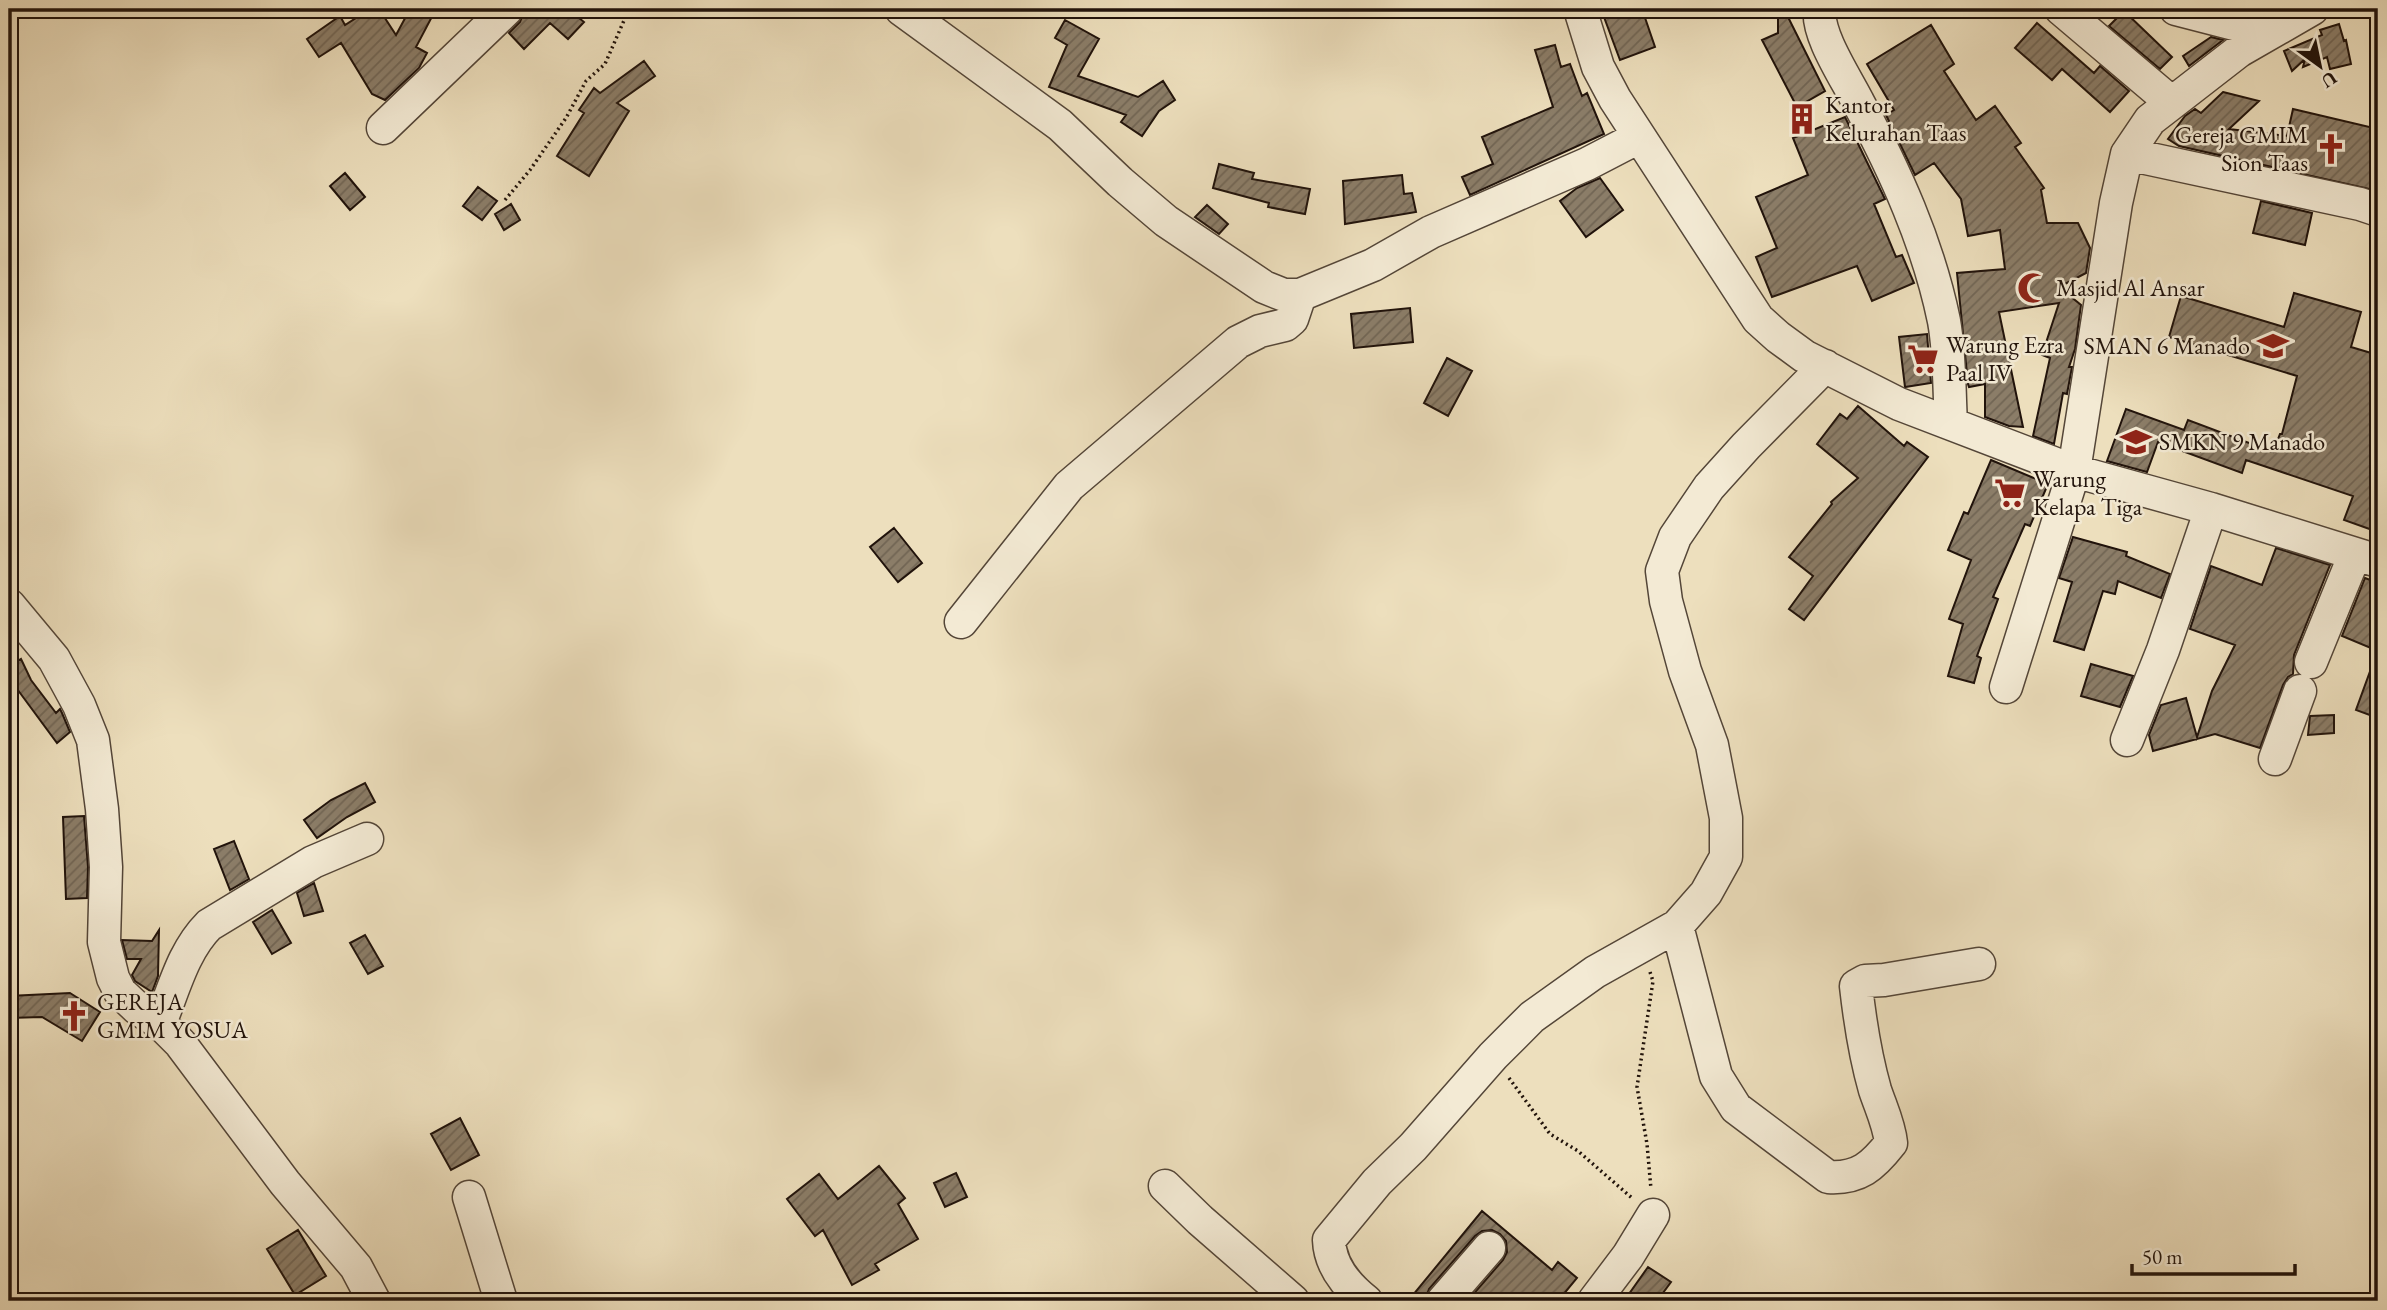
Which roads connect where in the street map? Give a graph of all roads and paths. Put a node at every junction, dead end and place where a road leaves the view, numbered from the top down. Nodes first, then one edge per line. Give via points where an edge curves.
1 (507, 9) edge
2 (629, 9) edge
3 (901, 9) edge
4 (1580, 9) edge
5 (1820, 9) edge
6 (2061, 9) edge
7 (2176, 9) edge
8 (2312, 9) edge
9 (2273, 31) junction
10 (2172, 103) junction
11 (383, 128) dead end
12 (1639, 137) junction
13 (2127, 154) junction
14 (505, 200) dead end
15 (2378, 210) edge
16 (1300, 295) junction
17 (1825, 366) junction
18 (1951, 423) junction
19 (2074, 471) junction
20 (2211, 509) junction
21 (2367, 557) edge
22 (9, 605) edge
23 (961, 622) dead end
24 (2006, 687) dead end
25 (2127, 740) dead end
26 (2275, 759) dead end
27 (367, 839) dead end
28 (1677, 926) junction
29 (1641, 947) junction
30 (1979, 964) dead end
31 (160, 1023) junction
32 (1493, 1056) junction
33 (1165, 1186) dead end
34 (469, 1197) dead end
35 (1653, 1215) junction
36 (1489, 1248) dead end
37 (374, 1301) edge
38 (501, 1301) edge
39 (1293, 1301) edge
40 (1366, 1301) edge
41 (1443, 1301) edge
42 (1594, 1301) edge

1 - 11 street
2 - 14 path via 605,64 586,81 566,118
3 - 16 street via 1060,125 1166,221 1264,287
4 - 12 street via 1598,67
5 - 18 street via 1819,19 1832,51 1885,153 1925,247 1944,323
6 - 10 street
7 - 9 street
8 - 9 street
9 - 10 street
10 - 13 street via 2150,120
12 - 16 street via 1431,232 1373,265
12 - 17 street via 1758,319 1786,344
13 - 15 street
13 - 19 street
16 - 23 street via 1292,319 1285,325 1238,342 1069,486
17 - 18 street via 1899,404
17 - 28 street via 1709,487 1675,537 1662,572 1685,671 1712,745 1726,818 1726,856 1706,893
18 - 19 street
19 - 20 street
19 - 24 street
20 - 21 street
20 - 25 street
21 - 26 street via 2306,677
22 - 31 street via 54,659 93,740 106,867 104,942 120,992
27 - 31 street via 313,862 209,925 189,950
28 - 29 street
28 - 30 street via 1716,1076 1736,1108 1828,1177 1857,1174 1877,1161 1891,1143 1861,1038 1856,986
29 - 32 street via 1595,972 1532,1017
29 - 35 path via 1653,981 1637,1087
31 - 37 street via 355,1267
32 - 35 path via 1550,1134 1578,1151
32 - 40 street via 1328,1240 1329,1256 1340,1275
33 - 39 street
34 - 38 street
35 - 42 street
36 - 41 street

